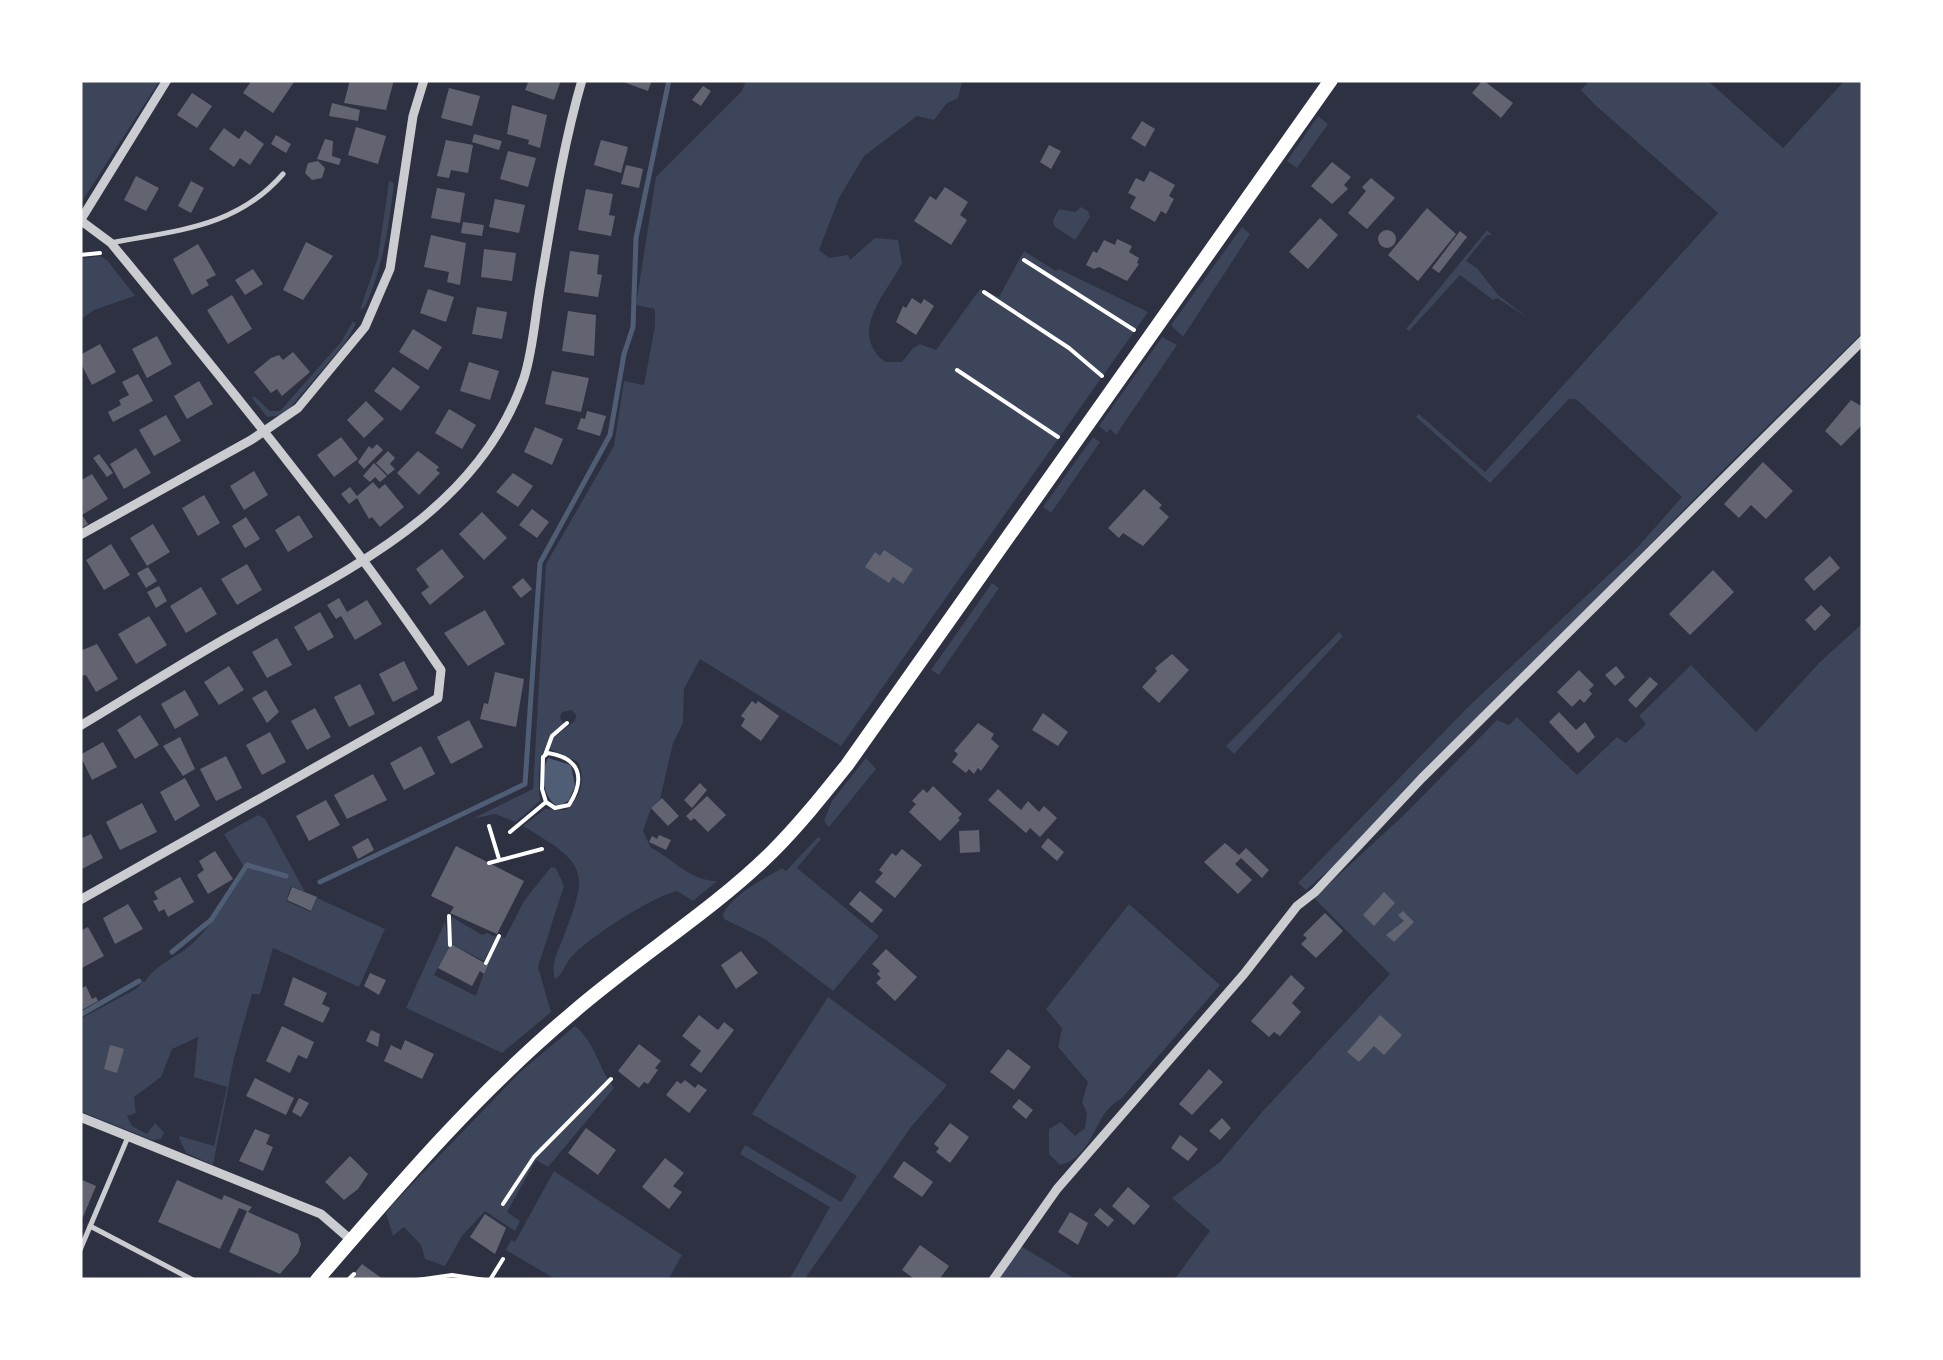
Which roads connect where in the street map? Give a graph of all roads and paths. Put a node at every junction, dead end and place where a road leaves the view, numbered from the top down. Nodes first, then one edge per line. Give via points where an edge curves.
1 (167, 80) edge
2 (424, 80) edge
3 (582, 80) edge
4 (1331, 80) edge
5 (282, 174) dead end
6 (80, 221) edge
7 (111, 242) junction
8 (1024, 260) dead end
9 (984, 292) dead end
10 (1144, 324) dead end
11 (1863, 340) edge
12 (957, 370) dead end
13 (1103, 377) dead end
14 (264, 432) junction
15 (1058, 438) dead end
16 (80, 536) edge
17 (366, 560) junction
18 (567, 723) dead end
19 (80, 726) edge
20 (545, 755) junction
21 (546, 802) junction
22 (489, 826) dead end
23 (510, 832) dead end
24 (542, 849) dead end
25 (499, 860) junction
26 (489, 863) dead end
27 (80, 900) edge
28 (449, 916) dead end
29 (500, 936) dead end
30 (450, 945) dead end
31 (486, 964) dead end
32 (611, 1079) dead end
33 (80, 1117) edge
34 (128, 1137) junction
35 (503, 1204) dead end
36 (90, 1226) junction
37 (351, 1240) junction
38 (80, 1250) edge
39 (502, 1259) dead end
40 (354, 1274) dead end
41 (344, 1279) edge
42 (193, 1280) edge
43 (316, 1280) edge
44 (417, 1280) edge
45 (488, 1280) edge
46 (993, 1280) edge

1 - 6 street
2 - 14 street via 390,269 366,323 298,408
3 - 17 street via 525,375 510,412 474,470 442,505
4 - 37 main road via 848,766 771,853 516,1062
5 - 7 lane via 268,191 215,223
6 - 7 street
7 - 14 street
8 - 10 path via 1136,331
9 - 13 path
11 - 46 street via 1297,906 1215,1012 1057,1189
12 - 15 path
14 - 16 street
14 - 17 street
17 - 19 street
17 - 27 street via 441,670 438,698
18 - 20 path
20 - 21 path
20 - 21 path via 571,760 580,780 569,805
21 - 23 path
22 - 25 path
24 - 25 path
25 - 26 path
28 - 30 path
29 - 31 path
32 - 35 path via 534,1157
33 - 34 street
34 - 36 lane
34 - 37 street via 321,1214
36 - 38 lane
36 - 42 lane
37 - 43 main road
39 - 45 path
40 - 41 path
44 - 45 path

